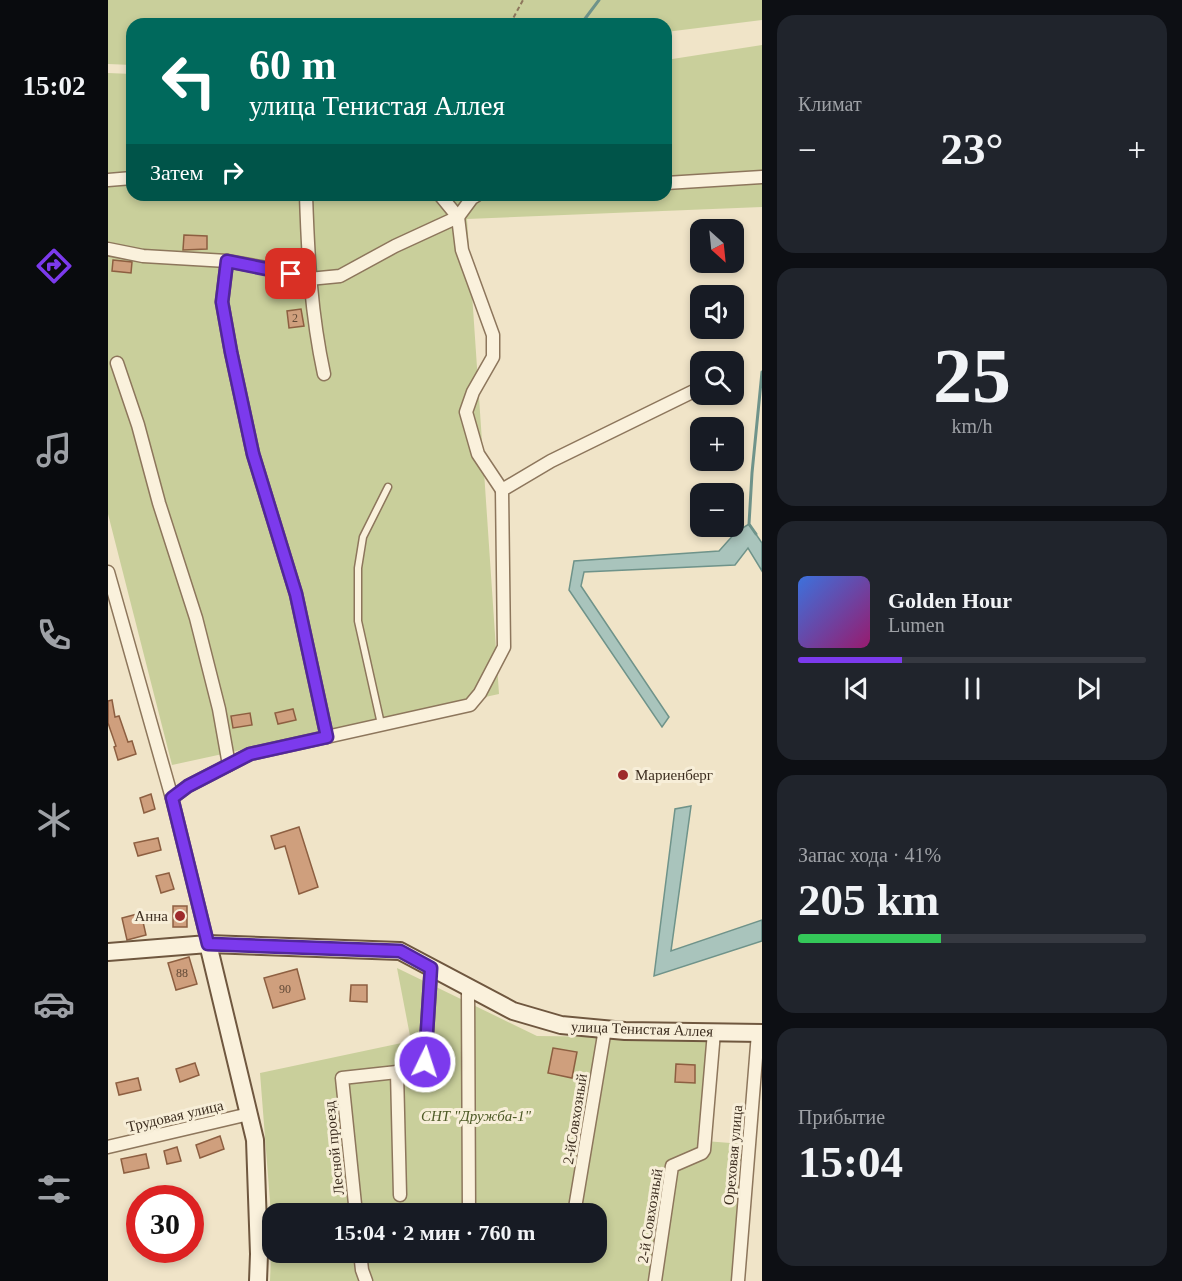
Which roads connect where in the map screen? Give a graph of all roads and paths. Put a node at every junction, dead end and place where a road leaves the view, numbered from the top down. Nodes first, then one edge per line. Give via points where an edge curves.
1 (523, 0) edge
2 (513, 18) edge
3 (762, 177) edge
4 (126, 178) edge
5 (108, 180) edge
6 (672, 183) edge
7 (306, 201) edge
8 (445, 201) edge
9 (470, 201) edge
10 (458, 217) junction
11 (108, 249) edge
12 (227, 261) junction
13 (309, 279) junction
14 (117, 363) dead end
15 (324, 374) dead end
16 (690, 393) edge
17 (388, 487) dead end
18 (502, 490) junction
19 (108, 572) edge
20 (381, 725) junction
21 (327, 737) junction
22 (229, 765) junction
23 (172, 798) junction
24 (208, 944) junction
25 (108, 952) edge
26 (431, 968) junction
27 (468, 988) junction
28 (605, 1029) junction
29 (714, 1032) junction
30 (760, 1033) edge
31 (759, 1052) edge
32 (396, 1072) junction
33 (249, 1114) junction
34 (108, 1147) edge
35 (400, 1195) dead end
36 (355, 1203) edge
37 (469, 1203) edge
38 (576, 1203) edge
39 (361, 1263) edge
40 (258, 1281) edge
41 (366, 1281) edge
42 (655, 1281) edge
43 (738, 1281) edge

1 - 2 path
3 - 6 street
4 - 5 street
7 - 13 street
8 - 10 street
9 - 10 street
10 - 13 street via 340,276
10 - 18 street via 462,250 493,335 493,357 466,412 478,454
11 - 12 street via 143,256
12 - 13 street
12 - 21 street via 222,302 231,352 253,454 296,594
13 - 15 street
14 - 22 street via 196,618
16 - 18 street via 551,461
17 - 20 lane via 363,537 358,568 358,621
18 - 20 street via 504,647 470,705
19 - 23 street
20 - 21 street
21 - 22 street via 250,754
22 - 23 street
23 - 24 street
24 - 25 main road, улица Тенистая Аллея
24 - 26 main road, улица Тенистая Аллея via 400,951
24 - 33 main road
26 - 27 main road, улица Тенистая Аллея
26 - 32 street, Лесной проезд via 425,1062
27 - 28 main road, улица Тенистая Аллея via 513,1011 561,1025
27 - 37 street
28 - 29 main road, улица Тенистая Аллея
28 - 38 street, 2-йСовхозный
29 - 30 main road, улица Тенистая Аллея
29 - 42 street, 2-й Совхозный via 704,1150 672,1166
30 - 31 street, Ореховая улица
31 - 43 street, Ореховая улица
32 - 35 street
32 - 36 street, Лесной проезд via 342,1078
33 - 34 street, Трудовая улица
33 - 40 main road via 255,1140
39 - 41 street

